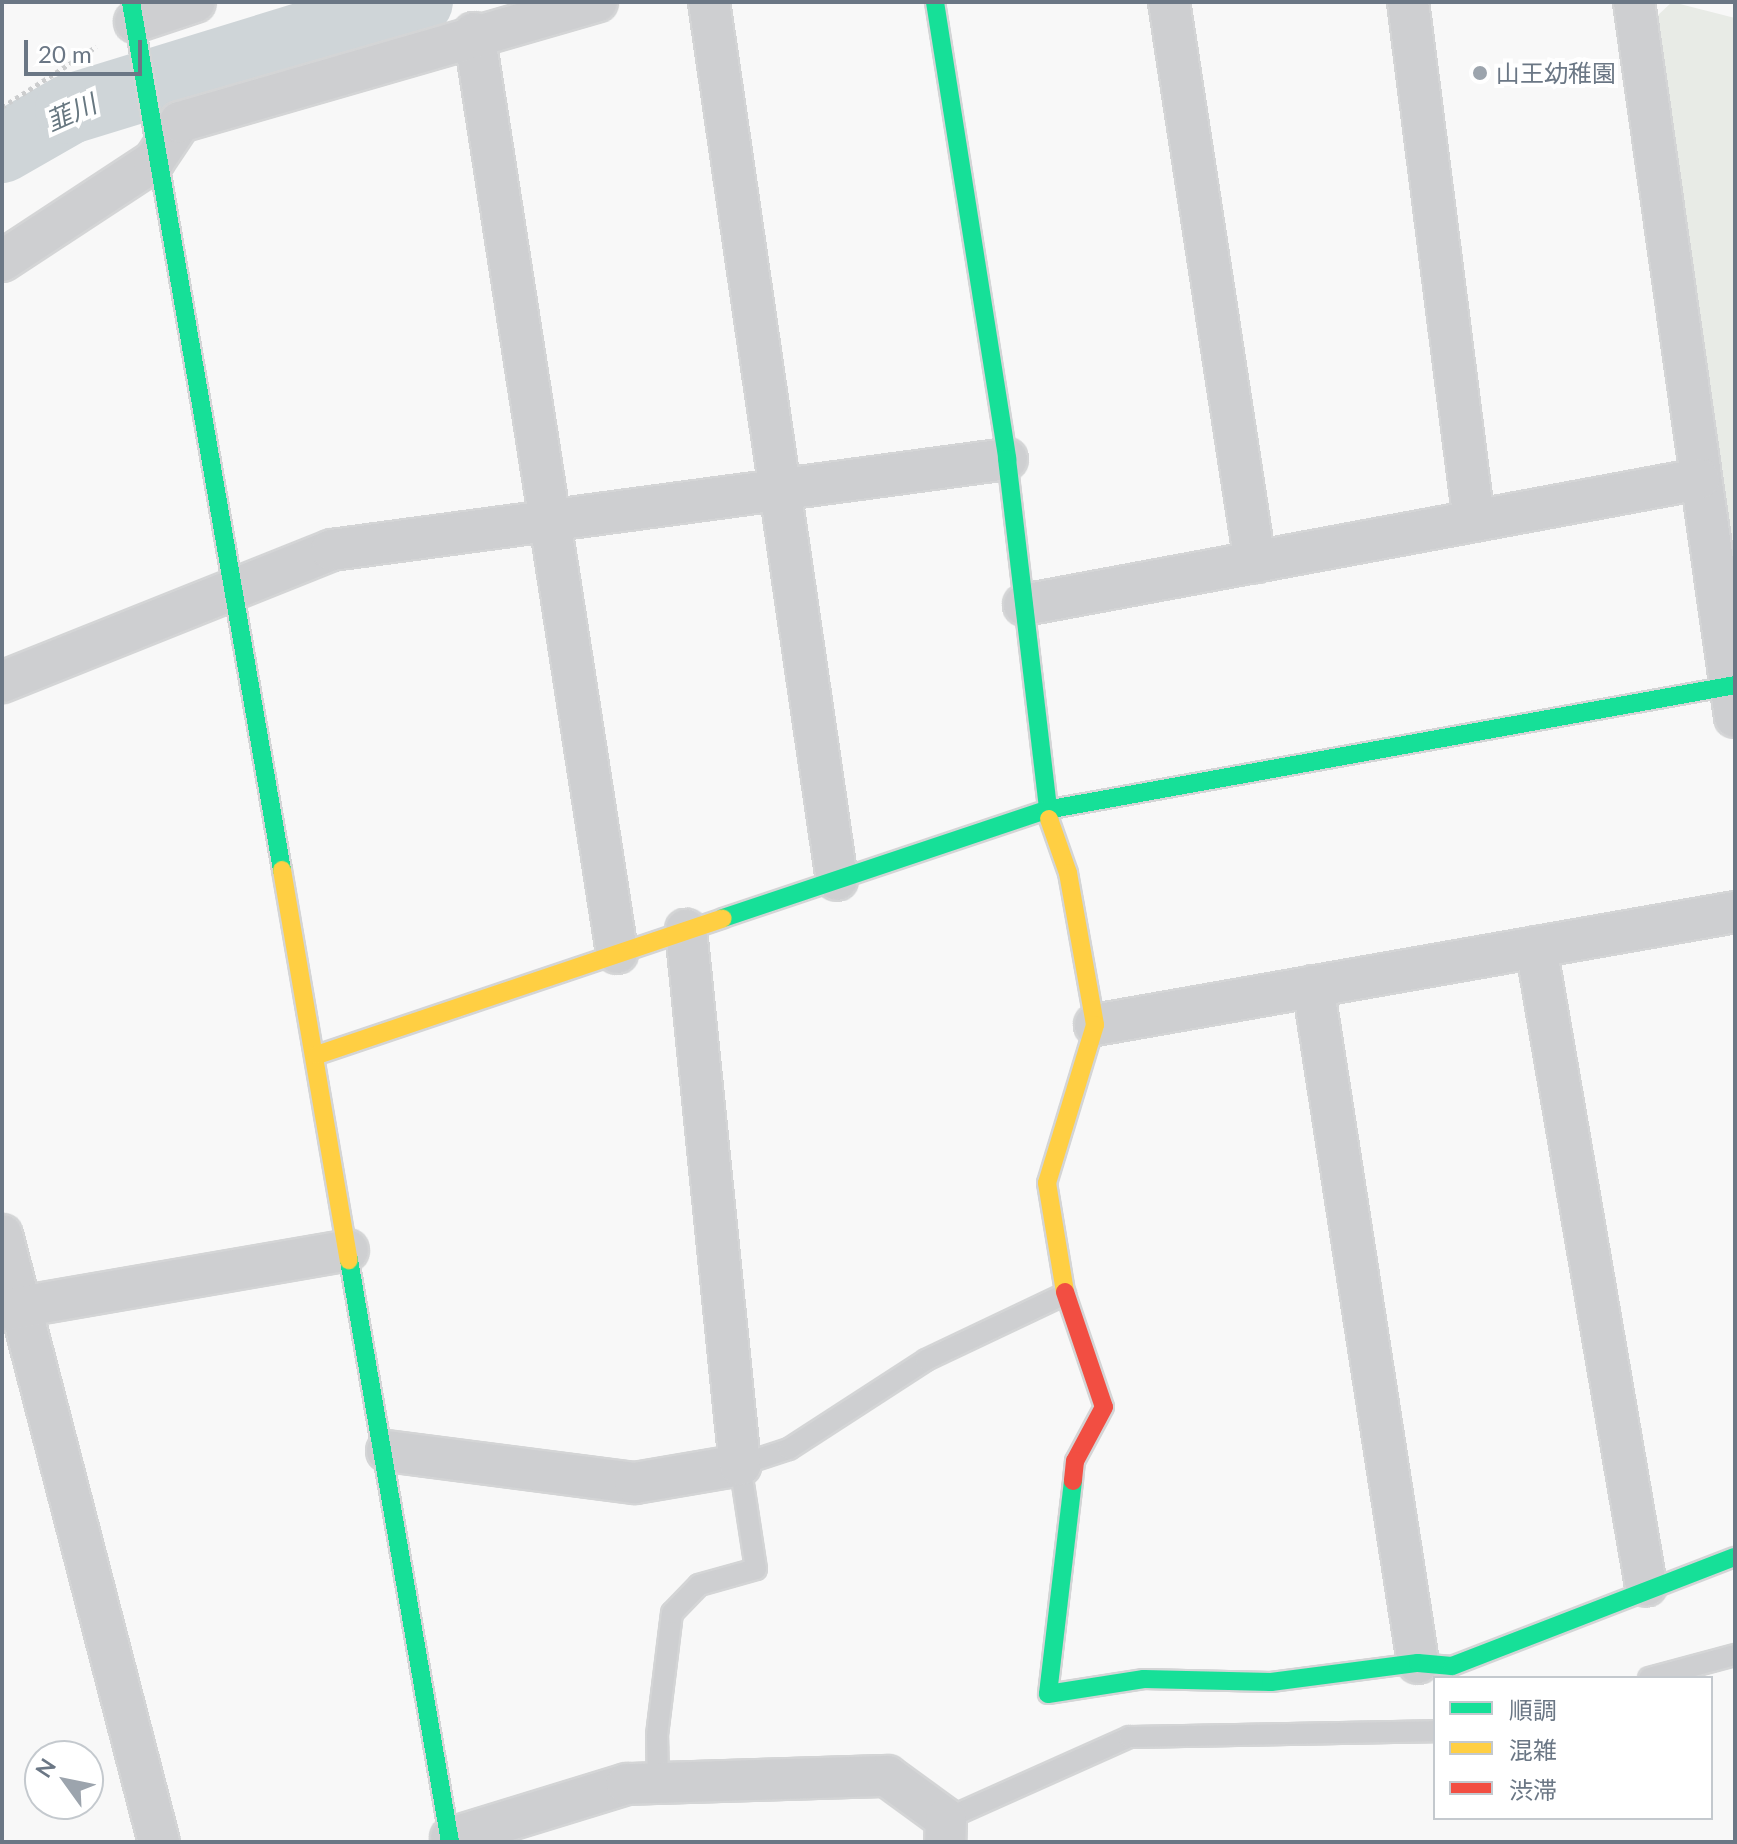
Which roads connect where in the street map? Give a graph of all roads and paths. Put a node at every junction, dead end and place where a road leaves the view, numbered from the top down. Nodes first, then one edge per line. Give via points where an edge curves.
1 (195, 2) edge
2 (597, 2) edge
3 (709, 2) edge
4 (935, 2) edge
5 (1169, 2) edge
6 (1408, 2) edge
7 (1634, 2) edge
8 (134, 21) edge
9 (474, 33) junction
10 (2, 107) edge
11 (154, 161) junction
12 (2, 261) edge
13 (1007, 459) junction
14 (1699, 479) junction
15 (782, 490) junction
16 (550, 521) junction
17 (1474, 521) junction
18 (1255, 562) junction
19 (234, 587) junction
20 (1024, 605) junction
21 (2, 682) edge
22 (1733, 696) edge
23 (1046, 810) junction
24 (837, 880) junction
25 (1735, 912) edge
26 (686, 930) junction
27 (1536, 947) junction
28 (617, 953) junction
29 (1313, 986) junction
30 (1095, 1025) junction
31 (317, 1055) junction
32 (2, 1235) edge
33 (348, 1250) junction
34 (1065, 1294) junction
35 (12, 1307) edge
36 (387, 1451) junction
37 (740, 1465) junction
38 (1735, 1557) edge
39 (1646, 1586) junction
40 (1735, 1655) edge
41 (1418, 1663) junction
42 (1656, 1676) edge
43 (1433, 1731) edge
44 (658, 1785) junction
45 (946, 1831) edge
46 (450, 1840) edge
47 (159, 1842) edge

1 - 8 street
2 - 9 street
3 - 15 street
4 - 13 street
5 - 18 street
6 - 17 street
7 - 14 street
8 - 10 path
8 - 11 street
9 - 11 street via 180,122
9 - 16 street
11 - 12 street
11 - 19 street
13 - 15 street
13 - 20 street
14 - 17 street
14 - 22 street
15 - 16 street
15 - 24 street
16 - 19 street via 332,550
16 - 28 street
17 - 18 street
18 - 20 street
19 - 21 street
19 - 31 street
20 - 23 street
22 - 23 street
23 - 24 street
23 - 30 street via 1068,873
24 - 26 street
25 - 27 street
26 - 28 street
26 - 37 street
27 - 29 street
27 - 39 street
28 - 31 street
29 - 30 street
29 - 41 street
30 - 34 street via 1047,1183
31 - 33 street
32 - 35 street
33 - 35 street
33 - 36 street
34 - 37 lane via 926,1360 789,1449
34 - 41 street via 1104,1407 1075,1461 1048,1694 1144,1679 1271,1682
35 - 47 street
36 - 37 street via 635,1483
36 - 46 street
37 - 44 lane via 756,1569 699,1585 672,1613
38 - 39 street
39 - 41 street via 1452,1666
40 - 42 lane
43 - 45 lane via 1129,1737
44 - 45 street via 887,1776
44 - 46 street via 627,1784

